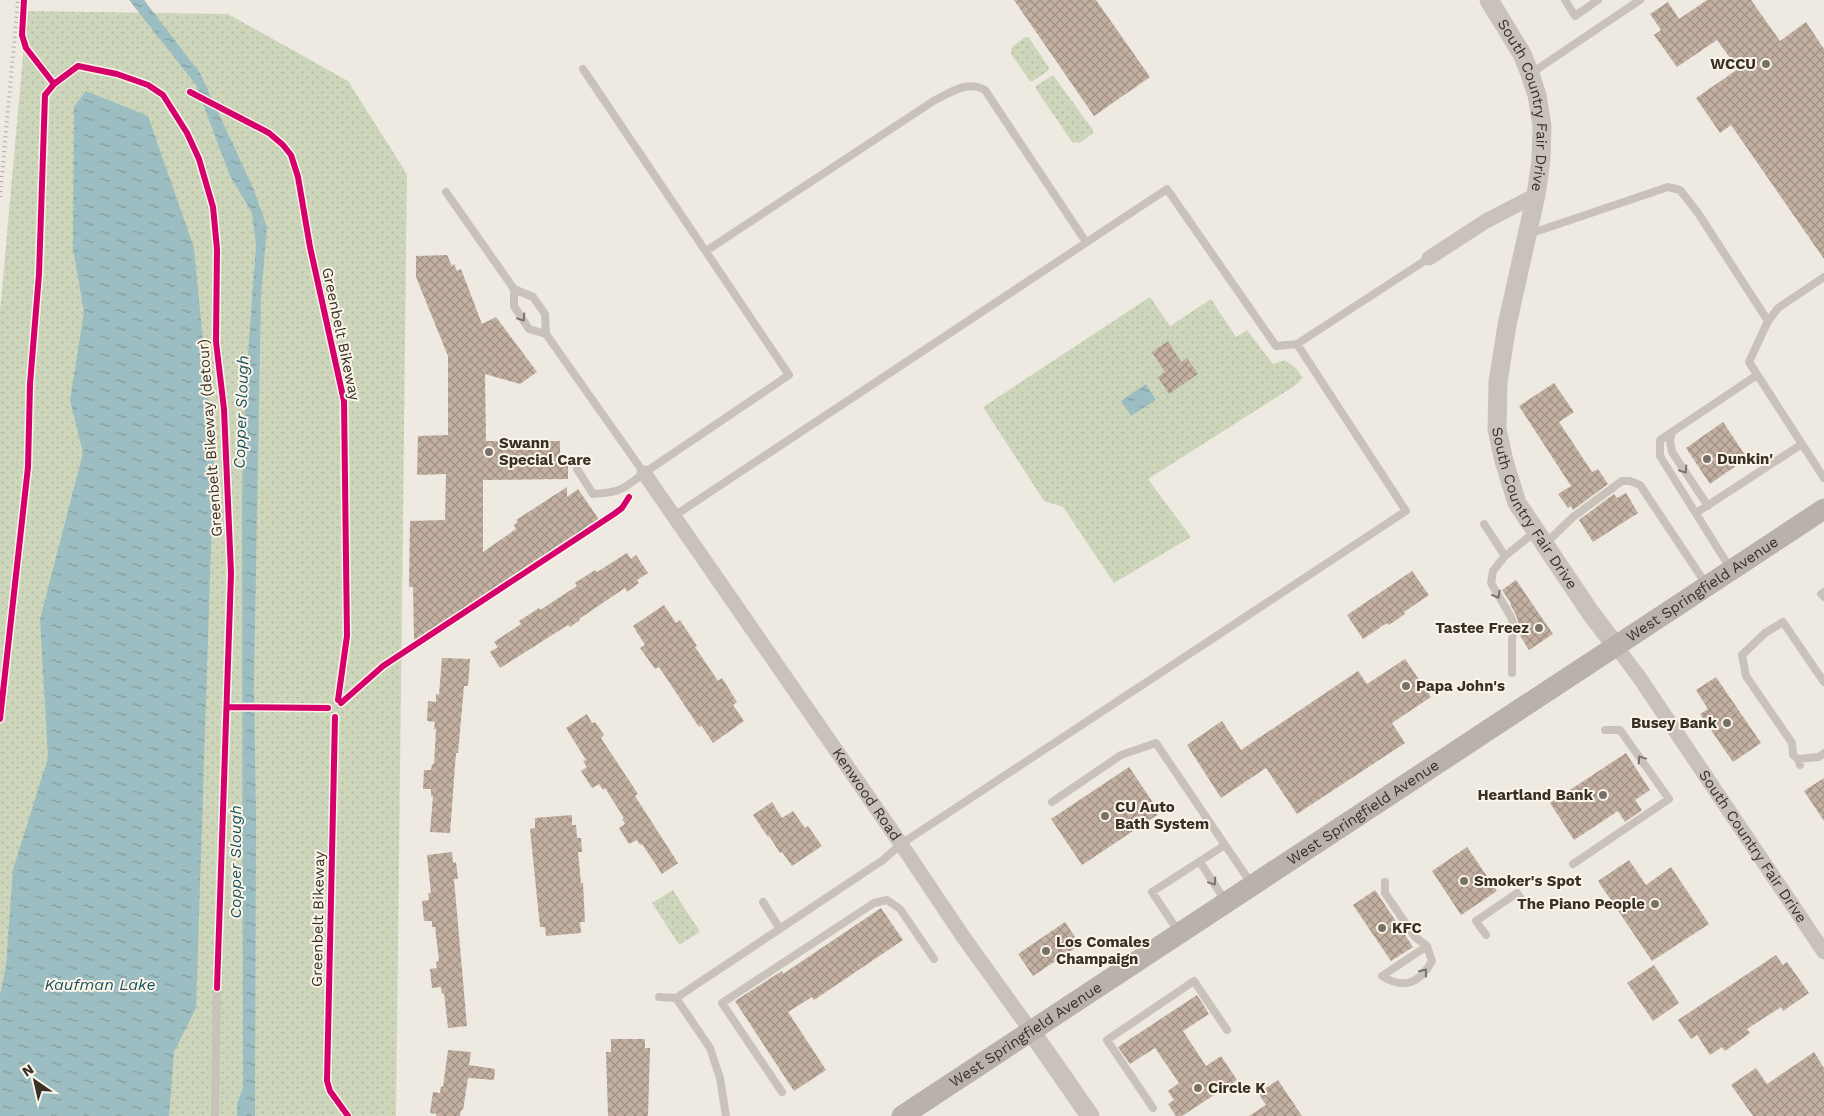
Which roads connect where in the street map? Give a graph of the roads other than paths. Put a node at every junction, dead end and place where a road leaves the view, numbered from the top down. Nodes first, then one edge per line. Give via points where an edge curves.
1 (1489, 0) edge
2 (1565, 0) edge
3 (1598, 0) edge
4 (1640, 0) edge
5 (583, 69) dead end
6 (1530, 74) junction
7 (446, 192) dead end
8 (1536, 195) junction
9 (1527, 234) junction
10 (1086, 242) junction
11 (706, 251) junction
12 (1429, 258) joint
13 (1824, 277) edge
14 (514, 289) junction
15 (1768, 321) junction
16 (546, 334) junction
17 (1297, 344) junction
18 (1757, 375) junction
19 (1672, 432) junction
20 (1802, 444) junction
21 (577, 469) dead end
22 (644, 473) junction
23 (1824, 478) edge
24 (1708, 506) junction
25 (1824, 509) edge
26 (1696, 513) junction
27 (674, 516) junction
28 (1484, 524) dead end
29 (1540, 538) junction
30 (1505, 556) junction
31 (1732, 570) junction
32 (1707, 586) junction
33 (1824, 592) edge
34 (1824, 597) edge
35 (1615, 645) junction
36 (1512, 673) dead end
37 (1824, 682) edge
38 (1606, 730) dead end
39 (1824, 753) edge
40 (1052, 802) dead end
41 (902, 844) junction
42 (1225, 845) junction
43 (1200, 862) junction
44 (1573, 864) dead end
45 (1385, 882) dead end
46 (1252, 885) junction
47 (763, 902) dead end
48 (1226, 902) junction
49 (1527, 907) dead end
50 (780, 929) junction
51 (1180, 933) junction
52 (1486, 935) dead end
53 (1427, 946) junction
54 (1824, 952) edge
55 (934, 959) dead end
56 (217, 988) dead end
57 (659, 996) dead end
58 (676, 998) junction
59 (1227, 1030) dead end
60 (1031, 1031) junction
61 (782, 1092) dead end
62 (1153, 1108) dead end
63 (215, 1116) edge
64 (726, 1116) edge
65 (902, 1116) edge
66 (1090, 1116) edge

1 - 6 street, South Country Fair Drive via 1522,54
2 - 3 lane via 1575,16
4 - 6 lane
5 - 11 lane
6 - 8 street, South Country Fair Drive via 1542,126
7 - 14 lane
8 - 9 street, South Country Fair Drive
8 - 12 street via 1486,221
9 - 15 lane via 1668,187 1680,190
9 - 29 street, South Country Fair Drive via 1507,325 1496,412 1504,461 1517,502
10 - 11 lane via 984,90 976,85 935,100
10 - 17 lane via 1167,188 1276,346
10 - 27 lane
11 - 22 lane via 789,375
12 - 17 lane
13 - 15 lane via 1778,308
14 - 16 lane via 533,297 541,308 545,314
14 -> 16 lane via 514,306 529,329
15 - 18 lane via 1749,362
16 - 22 lane
17 - 41 lane via 1406,511
18 - 19 lane
18 - 20 lane
19 -> 24 lane via 1672,452
19 - 26 lane via 1660,440 1660,456
20 - 23 lane
20 - 24 lane
21 - 22 lane via 593,494 623,489
22 - 27 street, Kenwood Road
24 - 26 lane
25 - 31 main road, West Springfield Avenue
26 - 31 lane
27 - 41 street, Kenwood Road
28 - 30 lane
29 - 30 lane
29 - 32 lane via 1622,481 1630,481 1640,485
29 - 35 street, South Country Fair Drive
30 -> 36 lane via 1493,571 1491,583 1514,626
31 - 32 main road, West Springfield Avenue
32 - 35 main road, West Springfield Avenue
33 - 34 lane
35 - 46 main road, West Springfield Avenue
35 - 54 street, South Country Fair Drive
37 - 39 lane via 1783,622 1765,633 1742,655 1746,676 1792,743 1793,755 1799,762
44 -> 38 lane via 1669,799 1620,730
40 - 42 lane via 1122,756 1156,743
41 - 50 lane
41 - 60 street, Kenwood Road
42 - 43 lane
42 - 46 lane
43 -> 48 lane
43 - 51 lane via 1152,892
45 - 53 lane via 1385,893 1416,937
46 - 48 main road, West Springfield Avenue
47 - 50 lane
48 - 51 main road, West Springfield Avenue
49 - 52 lane via 1517,893 1476,921
50 - 58 lane
51 - 60 main road, West Springfield Avenue
53 -> 53 lane via 1382,976 1398,984 1409,984 1420,978 1432,960
55 - 61 lane via 900,909 887,900 874,903 722,1003
56 - 63 lane
57 - 58 lane
58 - 64 lane via 710,1048 720,1078
59 - 62 lane via 1194,981 1107,1040
60 - 65 main road, West Springfield Avenue
60 - 66 street, Kenwood Road

